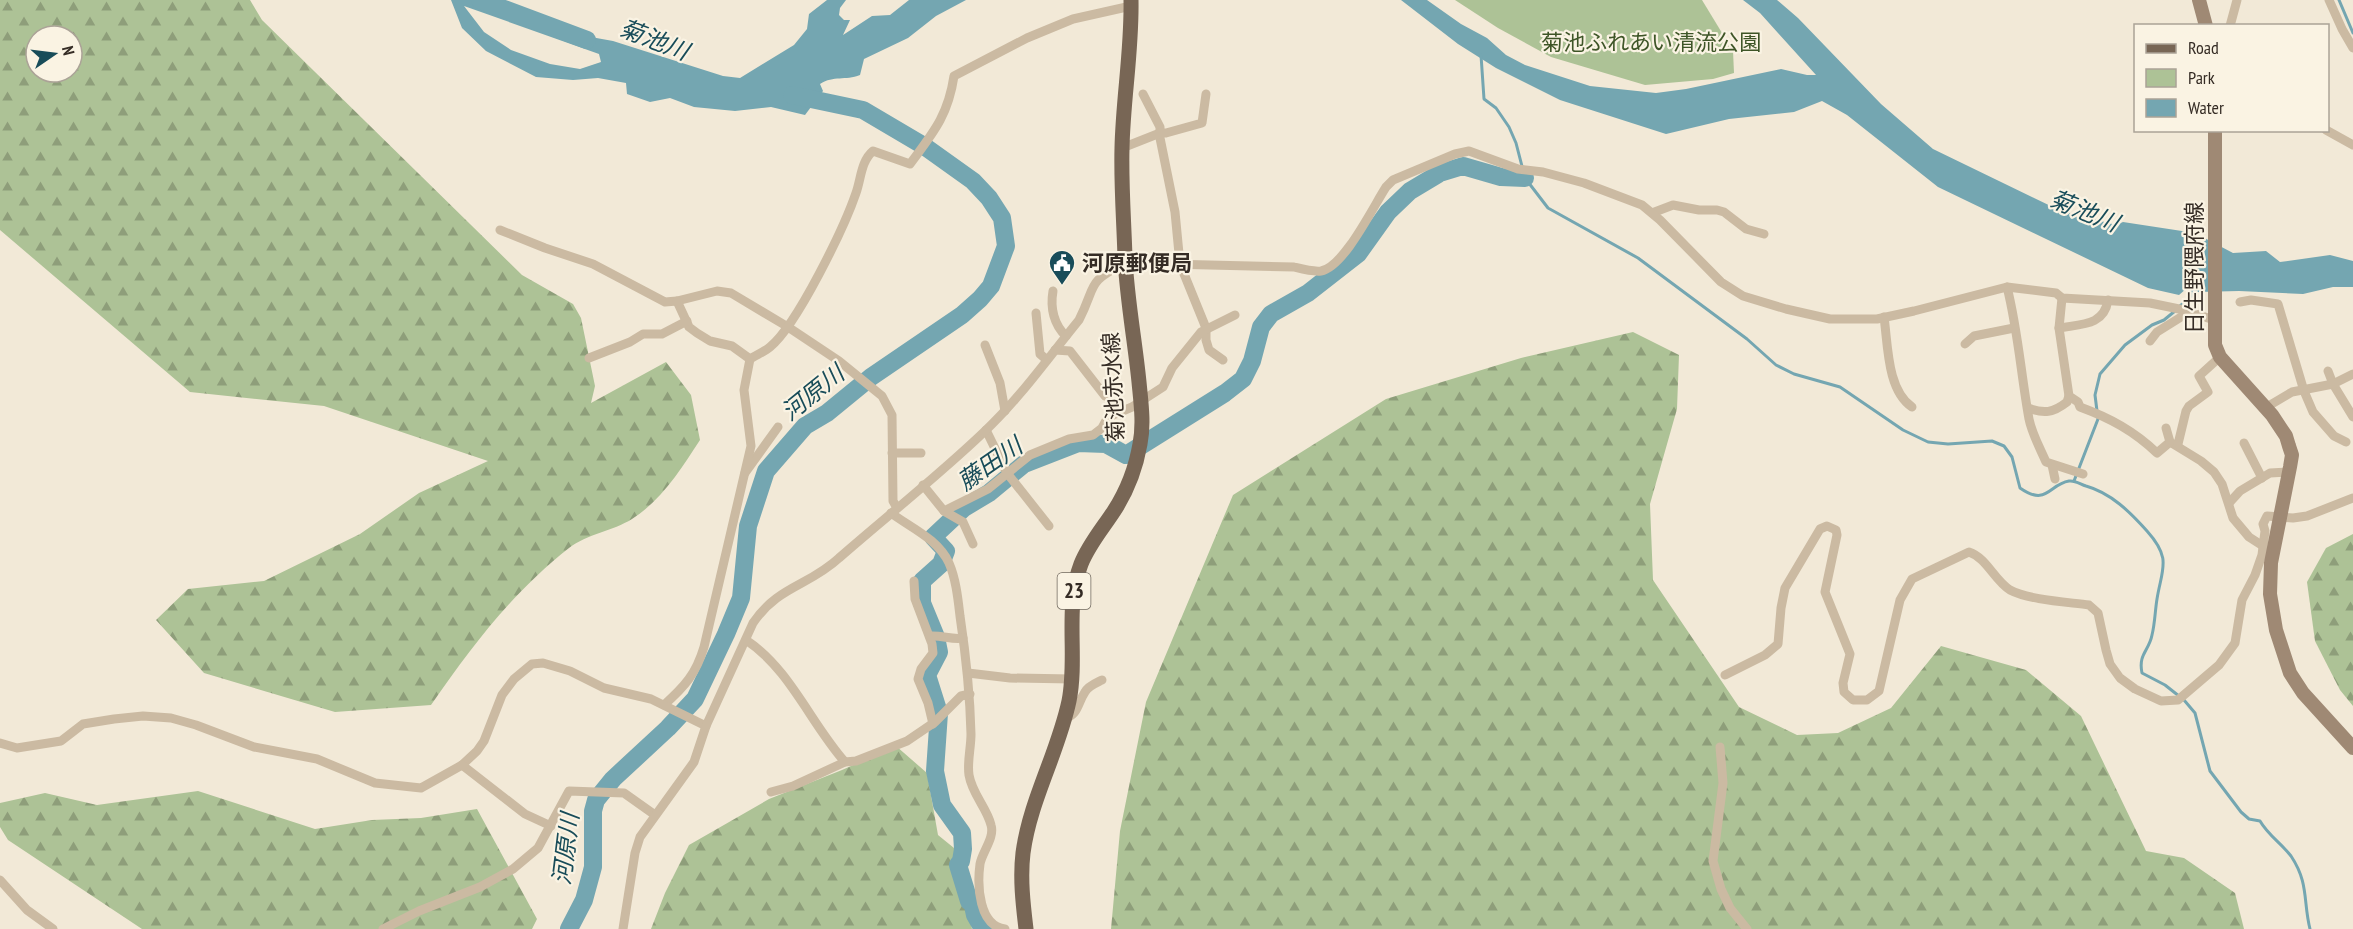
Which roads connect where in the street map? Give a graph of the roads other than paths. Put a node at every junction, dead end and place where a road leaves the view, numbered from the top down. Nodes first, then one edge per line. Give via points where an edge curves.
1 (2199, 0) edge
2 (2237, 0) edge
3 (2329, 0) edge
4 (1131, 3) edge
5 (2205, 24) edge
6 (2231, 24) edge
7 (2353, 48) edge
8 (1143, 94) dead end
9 (1206, 94) dead end
10 (2215, 132) edge
11 (2329, 132) edge
12 (1160, 133) junction
13 (2353, 145) edge
14 (1122, 148) junction
15 (1652, 213) junction
16 (500, 230) dead end
17 (1764, 234) dead end
18 (1125, 262) junction
19 (1180, 264) junction
20 (2007, 287) junction
21 (1053, 291) dead end
22 (2062, 298) junction
23 (2108, 300) junction
24 (677, 301) junction
25 (2240, 302) dead end
26 (2189, 312) junction
27 (1036, 313) dead end
28 (1234, 315) dead end
29 (1884, 317) junction
30 (2214, 320) junction
31 (687, 321) junction
32 (788, 327) junction
33 (1206, 328) junction
34 (2014, 328) junction
35 (2060, 328) junction
36 (1066, 336) junction
37 (2150, 341) dead end
38 (1965, 344) dead end
39 (984, 345) dead end
40 (1055, 350) junction
41 (2220, 357) junction
42 (589, 358) dead end
43 (750, 359) junction
44 (1047, 360) junction
45 (1222, 360) dead end
46 (2328, 371) dead end
47 (2353, 374) edge
48 (2333, 384) junction
49 (2304, 391) junction
50 (1105, 396) dead end
51 (2068, 396) junction
52 (1141, 402) junction
53 (1912, 407) dead end
54 (2028, 408) junction
55 (2265, 408) junction
56 (1005, 411) junction
57 (2353, 417) edge
58 (777, 427) dead end
59 (2166, 428) dead end
60 (986, 430) junction
61 (2346, 442) dead end
62 (2174, 443) junction
63 (2244, 443) dead end
64 (892, 453) junction
65 (921, 453) dead end
66 (2052, 465) junction
67 (1007, 472) junction
68 (2289, 472) junction
69 (743, 474) junction
70 (2083, 474) dead end
71 (2055, 478) dead end
72 (2262, 478) junction
73 (923, 486) junction
74 (2353, 498) edge
75 (2230, 502) junction
76 (894, 510) junction
77 (944, 511) junction
78 (2280, 518) junction
79 (1049, 526) dead end
80 (973, 544) dead end
81 (2263, 546) junction
82 (914, 581) dead end
83 (930, 636) junction
84 (963, 638) junction
85 (746, 640) junction
86 (968, 673) junction
87 (1725, 675) dead end
88 (1072, 679) junction
89 (1102, 680) dead end
90 (970, 694) junction
91 (664, 705) junction
92 (1064, 719) junction
93 (933, 723) junction
94 (706, 726) junction
95 (0, 743) edge
96 (1720, 747) dead end
97 (2353, 748) edge
98 (845, 762) junction
99 (462, 765) junction
100 (771, 792) dead end
101 (656, 815) junction
102 (551, 826) junction
103 (0, 880) edge
104 (53, 929) edge
105 (383, 929) edge
106 (623, 929) edge
107 (1005, 929) edge
108 (1026, 929) edge
109 (1747, 929) edge

1 - 5 main road
2 - 6 street
3 - 7 street
4 - 14 main road, 菊池赤水線 / 23
4 - 32 street via 1073,19 954,76 951,98 938,125 910,164 873,152 866,157 856,194 829,254
8 - 12 street
9 - 12 street via 1202,123
10 - 30 main road, 日生野隈府線
11 - 13 street
12 - 14 street
12 - 19 street
14 - 18 main road, 菊池赤水線 / 23
15 - 17 street via 1673,205 1717,210 1746,229
15 - 19 street via 1642,205 1584,183 1518,169 1469,151 1393,180 1343,255 1322,271
15 - 29 street via 1721,282 1743,296 1830,319
16 - 24 street via 593,264 665,302
18 - 19 street
18 - 36 street via 1096,280 1086,307
18 - 52 main road, 菊池赤水線 / 23
19 - 33 street
20 - 22 street via 2056,293
20 - 29 street
20 - 34 street
21 - 36 street via 1057,328
22 - 23 street
22 - 35 street
23 - 26 street via 2150,303
23 - 35 street via 2106,311 2097,320
24 - 31 street
24 - 32 street via 717,291 731,293
25 - 49 street via 2277,304
26 - 30 street
26 - 37 street via 2157,332
27 - 44 street via 1040,354
28 - 33 street
29 - 53 street via 1892,380
30 - 41 main road, 日生野隈府線 via 2215,345
31 - 42 street via 662,334 643,334
31 - 43 street via 689,327 710,341 732,346
32 - 43 street via 771,346
32 - 64 street via 839,360 882,396 892,415
33 - 45 street via 1209,350
33 - 52 street via 1172,368 1162,387
34 - 38 street via 1974,336
34 - 54 street
35 - 51 street
36 - 40 street
39 - 56 street via 1000,383
40 - 44 street
40 - 50 street via 1070,351
41 - 55 main road, 日生野隈府線
41 - 62 street via 2199,376 2208,392 2186,411
43 - 69 street via 744,390 751,446
44 - 56 street
46 - 48 street
47 - 48 street
48 - 49 street
48 - 57 street
49 - 55 street via 2292,392
49 - 61 street via 2318,420
51 - 54 street via 2067,402 2051,412
51 - 62 street via 2080,407 2140,436 2155,456
52 - 67 street via 1108,417 1093,435 1069,439 1030,455
52 - 88 main road, 菊池赤水線 / 23 via 1142,432 1136,465 1115,509 1082,562 1075,583
54 - 66 street via 2046,462
55 - 68 main road, 日生野隈府線 via 2286,436 2292,455
56 - 60 street
58 - 69 street
59 - 62 street
60 - 67 street
60 - 73 street
62 - 75 street via 2214,472
63 - 72 street
64 - 65 street
64 - 76 street
66 - 70 street
66 - 71 street
67 - 77 street via 988,489
67 - 79 street
68 - 72 street via 2270,473
68 - 78 main road, 日生野隈府線
69 - 91 street via 698,668
72 - 75 street
73 - 76 street
73 - 77 street
74 - 78 street via 2307,516
75 - 81 street via 2233,518
76 - 84 street via 938,545 949,563
76 - 85 street via 824,572 772,600 753,623
77 - 80 street via 963,522
78 - 81 street via 2267,516 2264,520
78 - 97 main road, 日生野隈府線 via 2270,584 2276,630 2290,673 2303,693
81 - 87 street via 2255,575 2242,600 2235,643 2219,664 2178,700 2161,701 2120,678 2110,664 2095,609 2011,590 1969,552 1912,579 1900,600 1879,691 1867,700 1853,700 1844,692 1843,683 1850,654 1825,592 1837,535 1836,530 1827,526 1820,529 1785,588 1778,644
82 - 83 street via 915,599
83 - 84 street
83 - 93 street via 933,653 918,679
84 - 86 street
85 - 94 street
85 - 98 street via 785,679
86 - 88 street
86 - 90 street
88 - 92 main road, 菊池赤水線 / 23
89 - 92 street via 1085,692 1073,716
90 - 93 street via 962,696
90 - 107 street via 969,775 992,826 980,863 981,896 985,915 997,928
91 - 94 street
91 - 99 street via 604,688 570,671 532,664 502,695 484,741
92 - 108 main road, 菊池赤水線 / 23 via 1023,852
93 - 98 street via 907,741
94 - 101 street via 694,762
95 - 99 street via 17,748 61,741 83,724 143,716 171,718 254,747 317,759 375,783 421,789
96 - 109 street via 1722,783 1713,861 1730,908
98 - 100 street
99 - 102 street via 525,814
101 - 102 street via 624,794 569,791
101 - 106 street via 640,837 635,853
102 - 105 street via 538,848 513,868 480,887
103 - 104 street via 27,910

